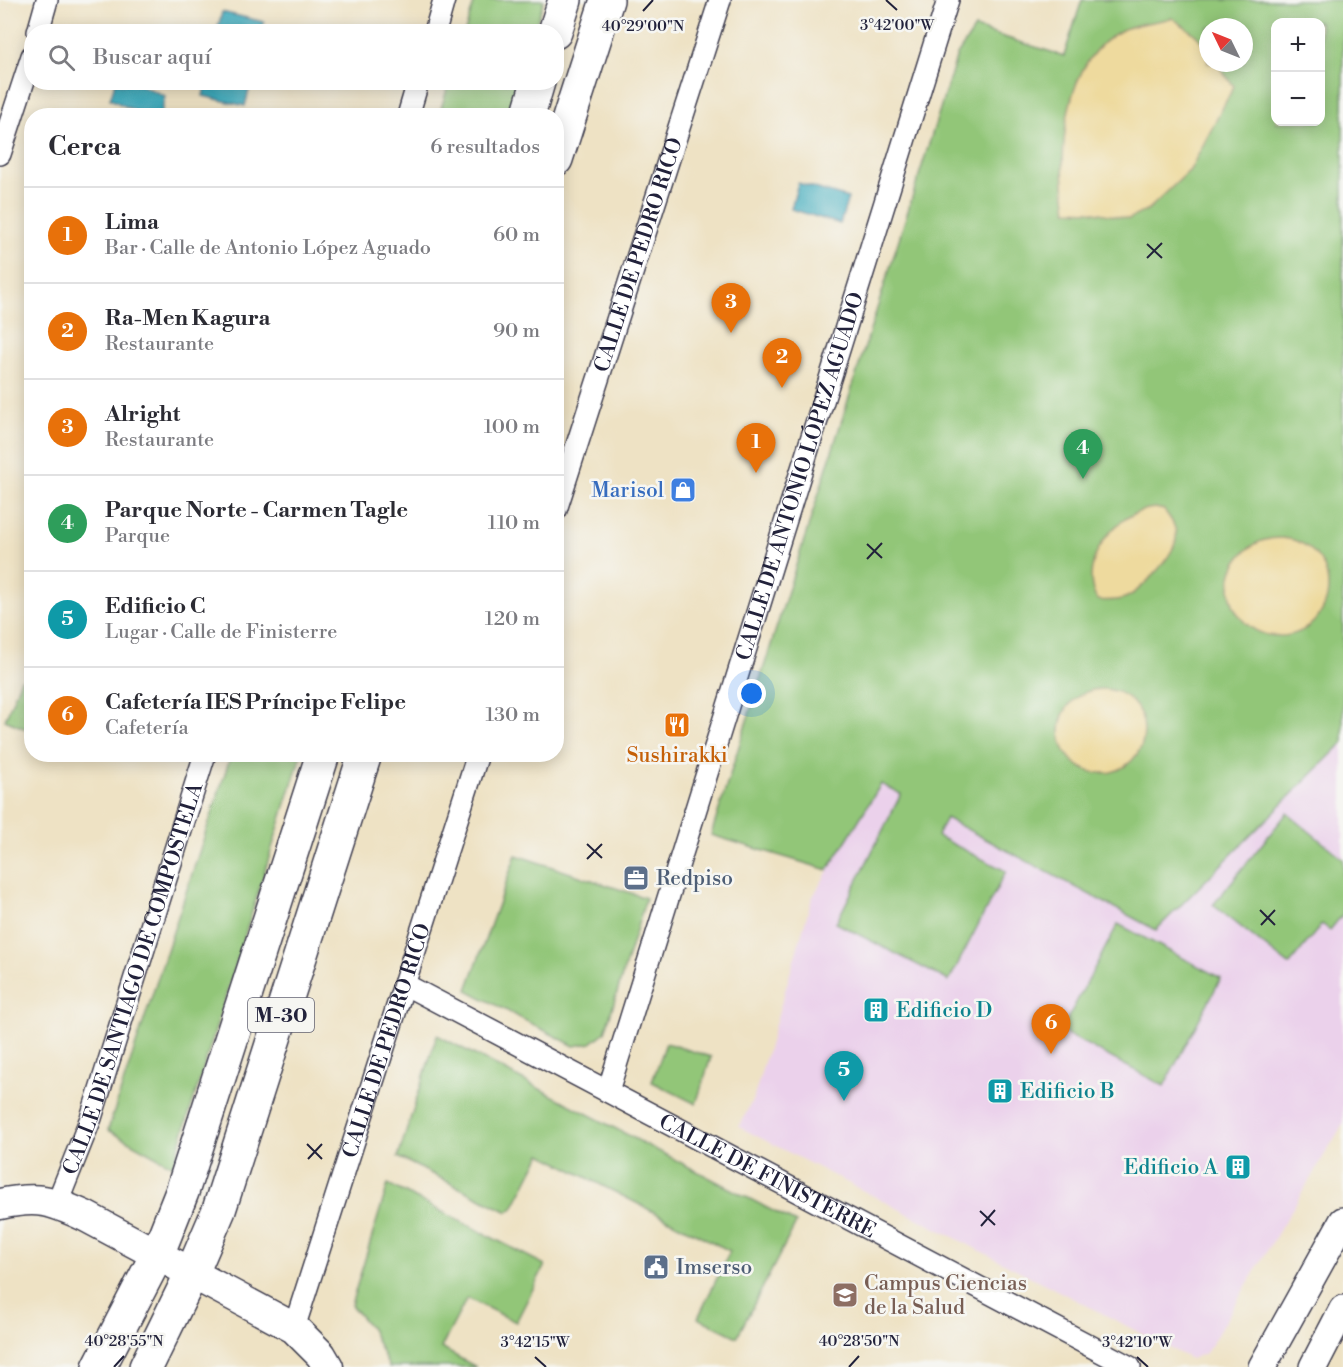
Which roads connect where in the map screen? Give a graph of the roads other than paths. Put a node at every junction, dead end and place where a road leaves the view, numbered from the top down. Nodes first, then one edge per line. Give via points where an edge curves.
1 (47, 0) edge
2 (444, 0) edge
3 (565, 0) edge
4 (607, 0) edge
5 (720, 0) edge
6 (948, 0) edge
7 (41, 24) edge
8 (437, 24) edge
9 (558, 24) edge
10 (24, 80) edge
11 (416, 90) edge
12 (536, 90) edge
13 (410, 108) edge
14 (530, 108) edge
15 (564, 134) edge
16 (0, 154) edge
17 (564, 485) edge
18 (202, 762) edge
19 (320, 762) edge
20 (362, 762) edge
21 (475, 762) edge
22 (404, 984) junction
23 (608, 1091) junction
24 (57, 1203) junction
25 (0, 1204) edge
26 (1343, 1221) edge
27 (157, 1255) junction
28 (192, 1273) junction
29 (1343, 1309) edge
30 (294, 1328) junction
31 (99, 1367) edge
32 (146, 1367) edge
33 (328, 1367) edge
34 (1130, 1367) edge
35 (1262, 1367) edge
36 (1313, 1367) edge

1 - 7 street
2 - 8 street
3 - 9 highway
4 - 15 highway
5 - 17 street, CALLE DE PEDRO RICO
6 - 23 street, CALLE DE ANTONIO LÓPEZ AGUADO
10 - 16 street
11 - 13 street
12 - 14 highway
18 - 24 street, CALLE DE SANTIAGO DE COMPOSTELA via 91,1118
19 - 27 highway, M-30 via 188,1174
20 - 28 highway, M-30 via 219,1210
21 - 22 street, CALLE DE PEDRO RICO
22 - 23 street, CALLE DE FINISTERRE
22 - 30 street, CALLE DE PEDRO RICO
23 - 34 street, CALLE DE FINISTERRE
24 - 25 main road via 30,1198
24 - 27 main road
26 - 35 street
27 - 28 main road
27 - 31 highway, M-30
28 - 30 main road
28 - 32 highway, M-30
29 - 36 street
30 - 33 main road via 321,1354

